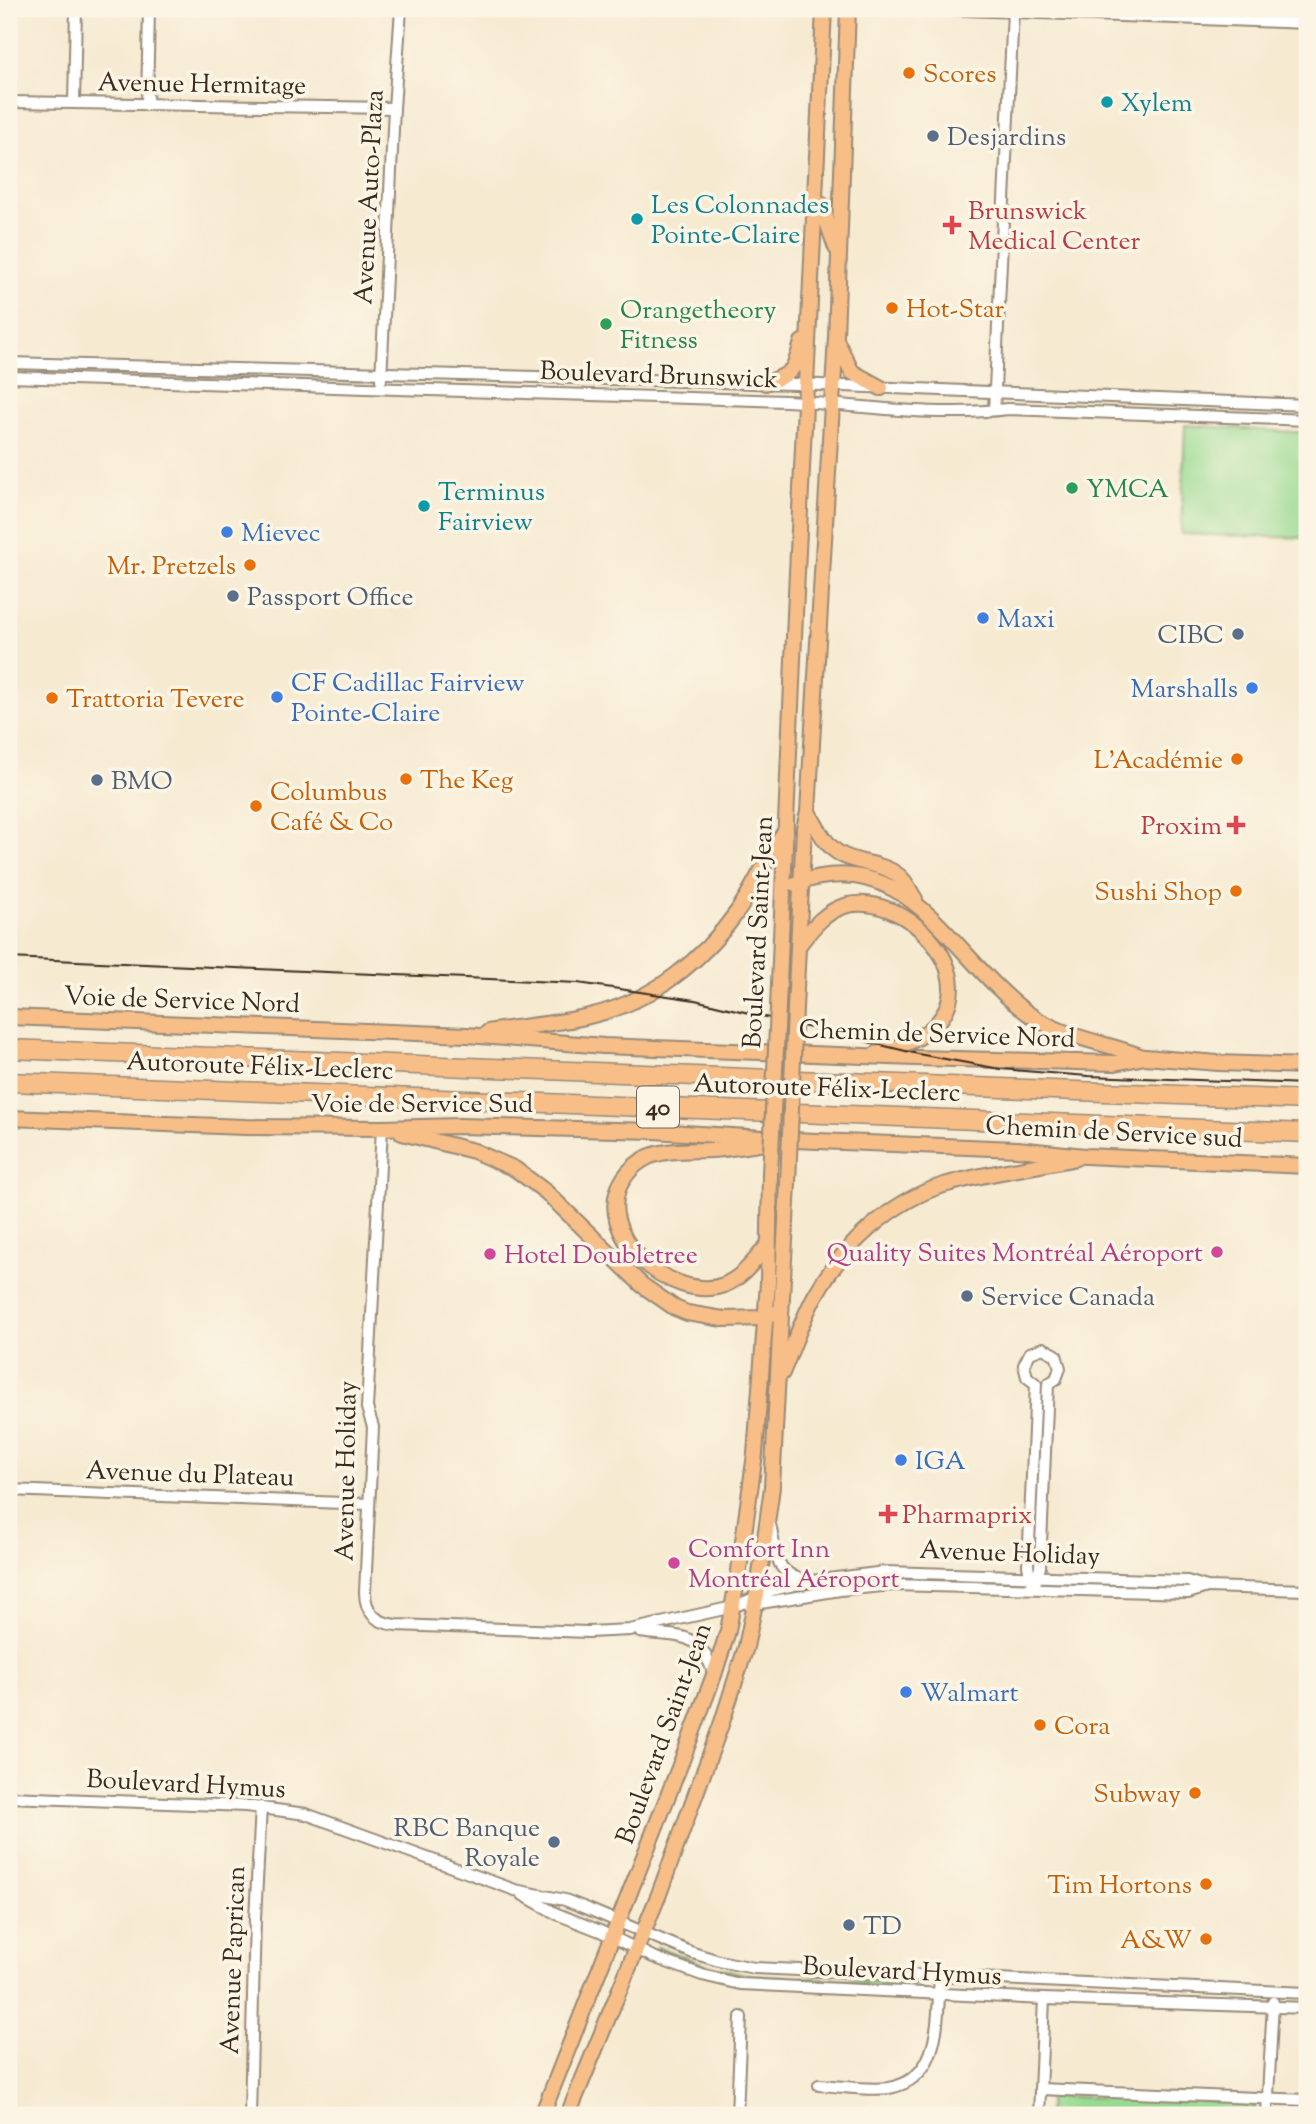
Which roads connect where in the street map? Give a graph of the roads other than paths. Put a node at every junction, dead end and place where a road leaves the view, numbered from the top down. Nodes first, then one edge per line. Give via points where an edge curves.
1 (76, 9) edge
2 (149, 9) edge
3 (401, 9) edge
4 (824, 9) edge
5 (848, 9) edge
6 (938, 9) edge
7 (1013, 11) junction
8 (1307, 23) edge
9 (9, 103) edge
10 (74, 103) junction
11 (147, 105) junction
12 (394, 108) junction
13 (815, 201) junction
14 (839, 257) junction
15 (810, 303) junction
16 (836, 337) junction
17 (9, 363) edge
18 (382, 373) junction
19 (9, 377) edge
20 (765, 383) junction
21 (807, 384) junction
22 (833, 386) junction
23 (381, 388) junction
24 (881, 388) junction
25 (995, 393) junction
26 (806, 402) junction
27 (832, 404) junction
28 (1307, 405) edge
29 (995, 410) junction
30 (1307, 420) edge
31 (808, 811) junction
32 (786, 830) junction
33 (801, 881) junction
34 (784, 888) junction
35 (918, 903) junction
36 (799, 945) junction
37 (9, 1017) edge
38 (354, 1030) joint
39 (467, 1035) junction
40 (9, 1049) edge
41 (868, 1057) junction
42 (1145, 1057) junction
43 (1307, 1066) edge
44 (9, 1082) edge
45 (1307, 1100) edge
46 (9, 1118) edge
47 (382, 1128) junction
48 (1307, 1133) edge
49 (793, 1140) junction
50 (1085, 1156) junction
51 (1307, 1166) edge
52 (767, 1246) junction
53 (782, 1307) junction
54 (765, 1318) junction
55 (778, 1381) junction
56 (1042, 1384) dead end
57 (9, 1490) edge
58 (369, 1504) junction
59 (769, 1518) junction
60 (1034, 1575) junction
61 (812, 1581) junction
62 (1206, 1587) junction
63 (1034, 1588) junction
64 (1307, 1590) edge
65 (756, 1600) junction
66 (733, 1607) junction
67 (631, 1630) junction
68 (714, 1675) junction
69 (9, 1797) edge
70 (261, 1807) junction
71 (515, 1890) junction
72 (619, 1922) junction
73 (643, 1932) junction
74 (613, 1937) junction
75 (636, 1948) junction
76 (940, 1976) junction
77 (1158, 1987) junction
78 (1273, 1992) junction
79 (1307, 1993) edge
80 (939, 1994) junction
81 (1044, 2000) junction
82 (1157, 2004) junction
83 (1272, 2008) junction
84 (1307, 2008) edge
85 (741, 2017) dead end
86 (818, 2085) dead end
87 (1041, 2089) junction
88 (1268, 2099) junction
89 (1307, 2100) edge
90 (250, 2115) edge
91 (542, 2115) edge
92 (568, 2115) edge
93 (737, 2115) edge
94 (1040, 2115) edge
95 (1267, 2115) edge

1 - 10 street
2 - 11 street
3 - 12 street, Avenue Auto-Plaza
4 - 13 main road, Boulevard Saint-Jean
5 - 14 main road, Boulevard Saint-Jean
6 - 7 street
7 - 8 street
7 - 25 street
9 - 10 street, Avenue Hermitage
10 - 11 street, Avenue Hermitage
11 - 12 street, Avenue Hermitage
12 - 18 street, Avenue Auto-Plaza
13 - 14 main road via 825,208
13 - 15 main road, Boulevard Saint-Jean
14 - 16 main road, Boulevard Saint-Jean
15 - 20 main road via 796,364 783,377
15 - 21 main road, Boulevard Saint-Jean
16 - 22 main road, Boulevard Saint-Jean
16 - 24 main road via 852,372
17 - 18 street, Boulevard Brunswick
18 - 20 street, Boulevard Brunswick
18 - 23 street, Avenue Auto-Plaza
19 - 23 street, Boulevard Brunswick
20 - 21 street, Boulevard Brunswick
21 - 22 street, Boulevard Brunswick
21 - 26 main road, Boulevard Saint-Jean
22 - 24 street, Boulevard Brunswick
22 - 27 main road, Boulevard Saint-Jean
23 - 26 street, Boulevard Brunswick
24 - 25 street, Boulevard Brunswick
25 - 28 street, Boulevard Brunswick
25 - 29 street
26 - 27 street, Boulevard Brunswick
26 - 32 main road, Boulevard Saint-Jean
27 - 29 street, Boulevard Brunswick
27 - 31 main road, Boulevard Saint-Jean
29 - 30 street, Boulevard Brunswick
31 - 33 main road, Boulevard Saint-Jean
31 - 35 main road via 832,848 896,874
32 - 34 main road, Boulevard Saint-Jean
32 - 39 main road via 723,931 654,990 593,1015
33 - 34 main road
33 - 35 main road via 855,876 890,886
33 - 36 main road, Boulevard Saint-Jean
34 - 52 main road, Boulevard Saint-Jean, bridge
35 - 42 main road via 1027,1012 1067,1034
36 - 41 main road via 831,912 867,904 912,923 940,953 951,985 947,1006 937,1023 913,1040
36 - 53 main road, Boulevard Saint-Jean, bridge
37 - 38 main road, Voie de Service Nord
38 - 39 main road, Chemin de Service Nord
39 - 41 main road, Chemin de Service Nord
40 - 45 highway, Autoroute Félix-Leclerc / 40
41 - 42 main road, Chemin de Service Nord via 1115,1063
42 - 43 main road, Chemin de Service Nord
44 - 48 highway, Autoroute Félix-Leclerc / 40
46 - 47 main road, Voie de Service Sud
47 - 49 main road, Voie de Service Sud via 600,1129
47 - 54 main road via 460,1147 515,1169 546,1192 642,1285 676,1308 710,1318
47 - 58 street, Avenue Holiday via 367,1408 373,1427
49 - 50 main road, Chemin de Service sud
49 - 52 main road via 655,1154 631,1169 616,1198 616,1220 632,1250 659,1273 687,1285 726,1284 744,1273
50 - 51 main road, Chemin de Service sud
50 - 55 main road via 944,1185 888,1214 848,1251 822,1284
52 - 54 main road, Boulevard Saint-Jean
53 - 54 main road
53 - 55 main road, Boulevard Saint-Jean
54 - 66 main road, Boulevard Saint-Jean via 749,1505
55 - 59 main road, Boulevard Saint-Jean
56 - 60 street via 1040,1567
57 - 58 street, Avenue du Plateau
58 - 67 street, Avenue Holiday via 365,1599 379,1621 556,1631
59 - 61 street via 780,1568 793,1578
59 - 65 main road, Boulevard Saint-Jean
60 - 61 street, Avenue Holiday via 900,1571
60 - 62 street, Avenue Holiday via 1187,1581
60 - 63 street
61 - 65 street, Avenue Holiday via 773,1590
62 - 63 street, Avenue Holiday via 1188,1593
62 - 64 street, Avenue Holiday
63 - 65 street, Avenue Holiday via 893,1585
65 - 66 street, Avenue Holiday
65 - 73 main road, Boulevard Saint-Jean via 722,1722
66 - 67 street, Avenue Holiday
66 - 68 main road, Boulevard Saint-Jean
67 - 68 street via 692,1640 706,1653
68 - 72 main road, Boulevard Saint-Jean
69 - 70 street, Boulevard Hymus
70 - 71 street, Boulevard Hymus via 330,1822
70 - 90 street, Avenue Paprican
71 - 72 street, Boulevard Hymus via 565,1900
71 - 74 street, Boulevard Hymus
72 - 73 street, Boulevard Hymus
72 - 74 main road, Boulevard Saint-Jean
73 - 75 main road, Boulevard Saint-Jean
73 - 76 street, Boulevard Hymus via 701,1955 754,1968
74 - 75 street, Boulevard Hymus
74 - 91 main road, Boulevard Saint-Jean
75 - 80 street, Boulevard Hymus via 702,1975 740,1984
75 - 92 main road, Boulevard Saint-Jean
76 - 77 street, Boulevard Hymus
76 - 80 street
77 - 78 street, Boulevard Hymus
77 - 82 street
78 - 79 street, Boulevard Hymus
78 - 83 street
80 - 81 street, Boulevard Hymus
80 - 86 street via 932,2054 913,2077 886,2088
81 - 82 street, Boulevard Hymus
81 - 87 street
82 - 83 street, Boulevard Hymus
83 - 84 street, Boulevard Hymus
83 - 88 street
85 - 93 street
87 - 88 street
87 - 94 street
88 - 89 street
88 - 95 street

